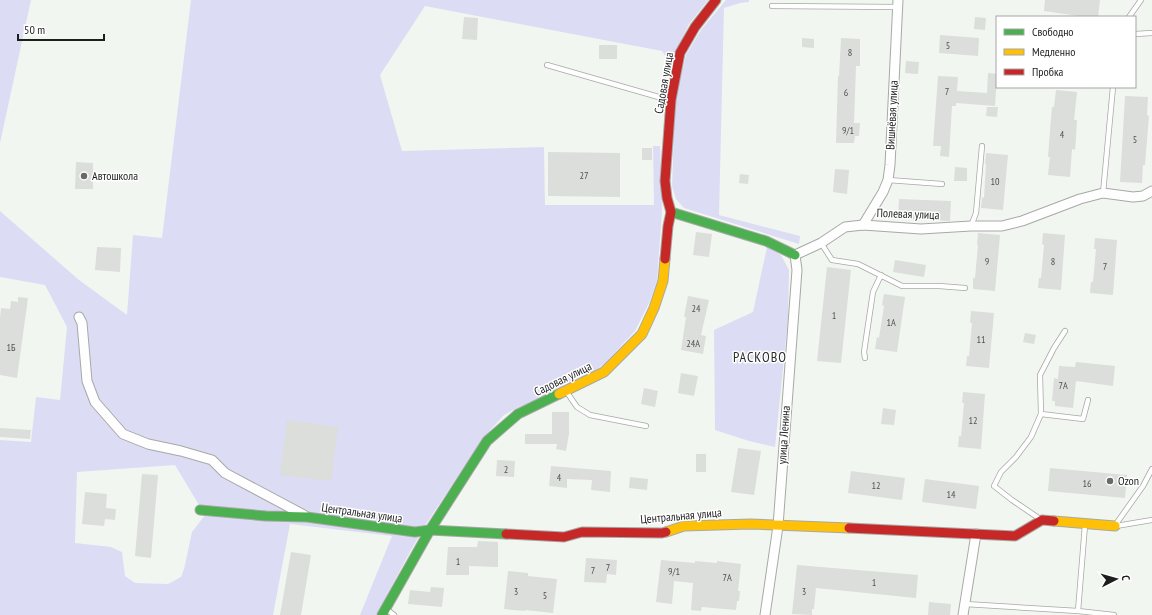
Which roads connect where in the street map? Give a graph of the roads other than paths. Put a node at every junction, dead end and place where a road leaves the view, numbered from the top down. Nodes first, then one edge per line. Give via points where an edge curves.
1 (716, 0) edge
2 (1141, 0) edge
3 (898, 4) edge
4 (772, 6) dead end
5 (1130, 16) edge
6 (1152, 33) edge
7 (1136, 34) edge
8 (547, 65) dead end
9 (1113, 88) edge
10 (671, 100) junction
11 (982, 146) dead end
12 (888, 180) junction
13 (942, 184) dead end
14 (1152, 191) edge
15 (1103, 193) junction
16 (671, 212) junction
17 (863, 225) junction
18 (971, 226) junction
19 (821, 243) junction
20 (795, 255) junction
21 (880, 275) junction
22 (965, 288) dead end
23 (78, 317) dead end
24 (1065, 331) dead end
25 (865, 358) dead end
26 (566, 391) junction
27 (1088, 400) dead end
28 (1041, 414) junction
29 (646, 426) dead end
30 (1152, 469) edge
31 (200, 510) dead end
32 (307, 517) junction
33 (1042, 520) junction
34 (1152, 520) edge
35 (1085, 524) junction
36 (778, 526) junction
37 (1115, 526) junction
38 (430, 530) junction
39 (976, 534) junction
40 (965, 604) junction
41 (1078, 611) junction
42 (383, 612) edge
43 (394, 615) edge
44 (766, 615) edge
45 (963, 615) edge
46 (1114, 615) edge

1 - 10 street, Садовая улица via 695,27 680,53
2 - 5 lane
3 - 4 lane
3 - 12 street, Вишнёвая улица
6 - 7 lane
8 - 10 lane
9 - 15 lane
10 - 16 street, Садовая улица via 665,182
11 - 18 lane via 976,213
12 - 13 lane
12 - 17 street, Вишнёвая улица
14 - 15 street, Полевая улица via 1143,196 1133,197
15 - 18 street, Полевая улица via 1016,223 1002,226
16 - 20 street via 770,242
16 - 26 street, Садовая улица via 663,281 642,334 604,372
17 - 18 street, Полевая улица via 921,229
17 - 19 street, Полевая улица via 845,227
19 - 20 street, Полевая улица
19 - 21 lane via 832,260 858,264
20 - 36 street, улица Ленина via 797,270
21 - 22 lane via 902,286
21 - 25 lane via 873,292
23 - 32 street via 82,324 87,381 95,402 122,434 148,444 212,460 225,473
24 - 28 lane via 1040,375
26 - 29 lane via 577,407 590,414
26 - 38 street, Садовая улица via 518,414 487,441
27 - 28 lane via 1083,419
28 - 33 lane via 1031,437 1001,472 994,486
30 - 37 lane
31 - 32 street, Центральная улица
32 - 38 street, Центральная улица via 415,532
33 - 35 street
33 - 39 street, Центральная улица via 1015,536
34 - 37 lane
35 - 37 street
35 - 41 lane
36 - 38 street, Центральная улица via 684,526 662,533 582,532 564,538
36 - 39 street, Центральная улица
36 - 44 street, улица Ленина
38 - 42 street, Садовая улица
39 - 40 street
40 - 41 lane
40 - 45 street
41 - 46 lane
42 - 43 lane

